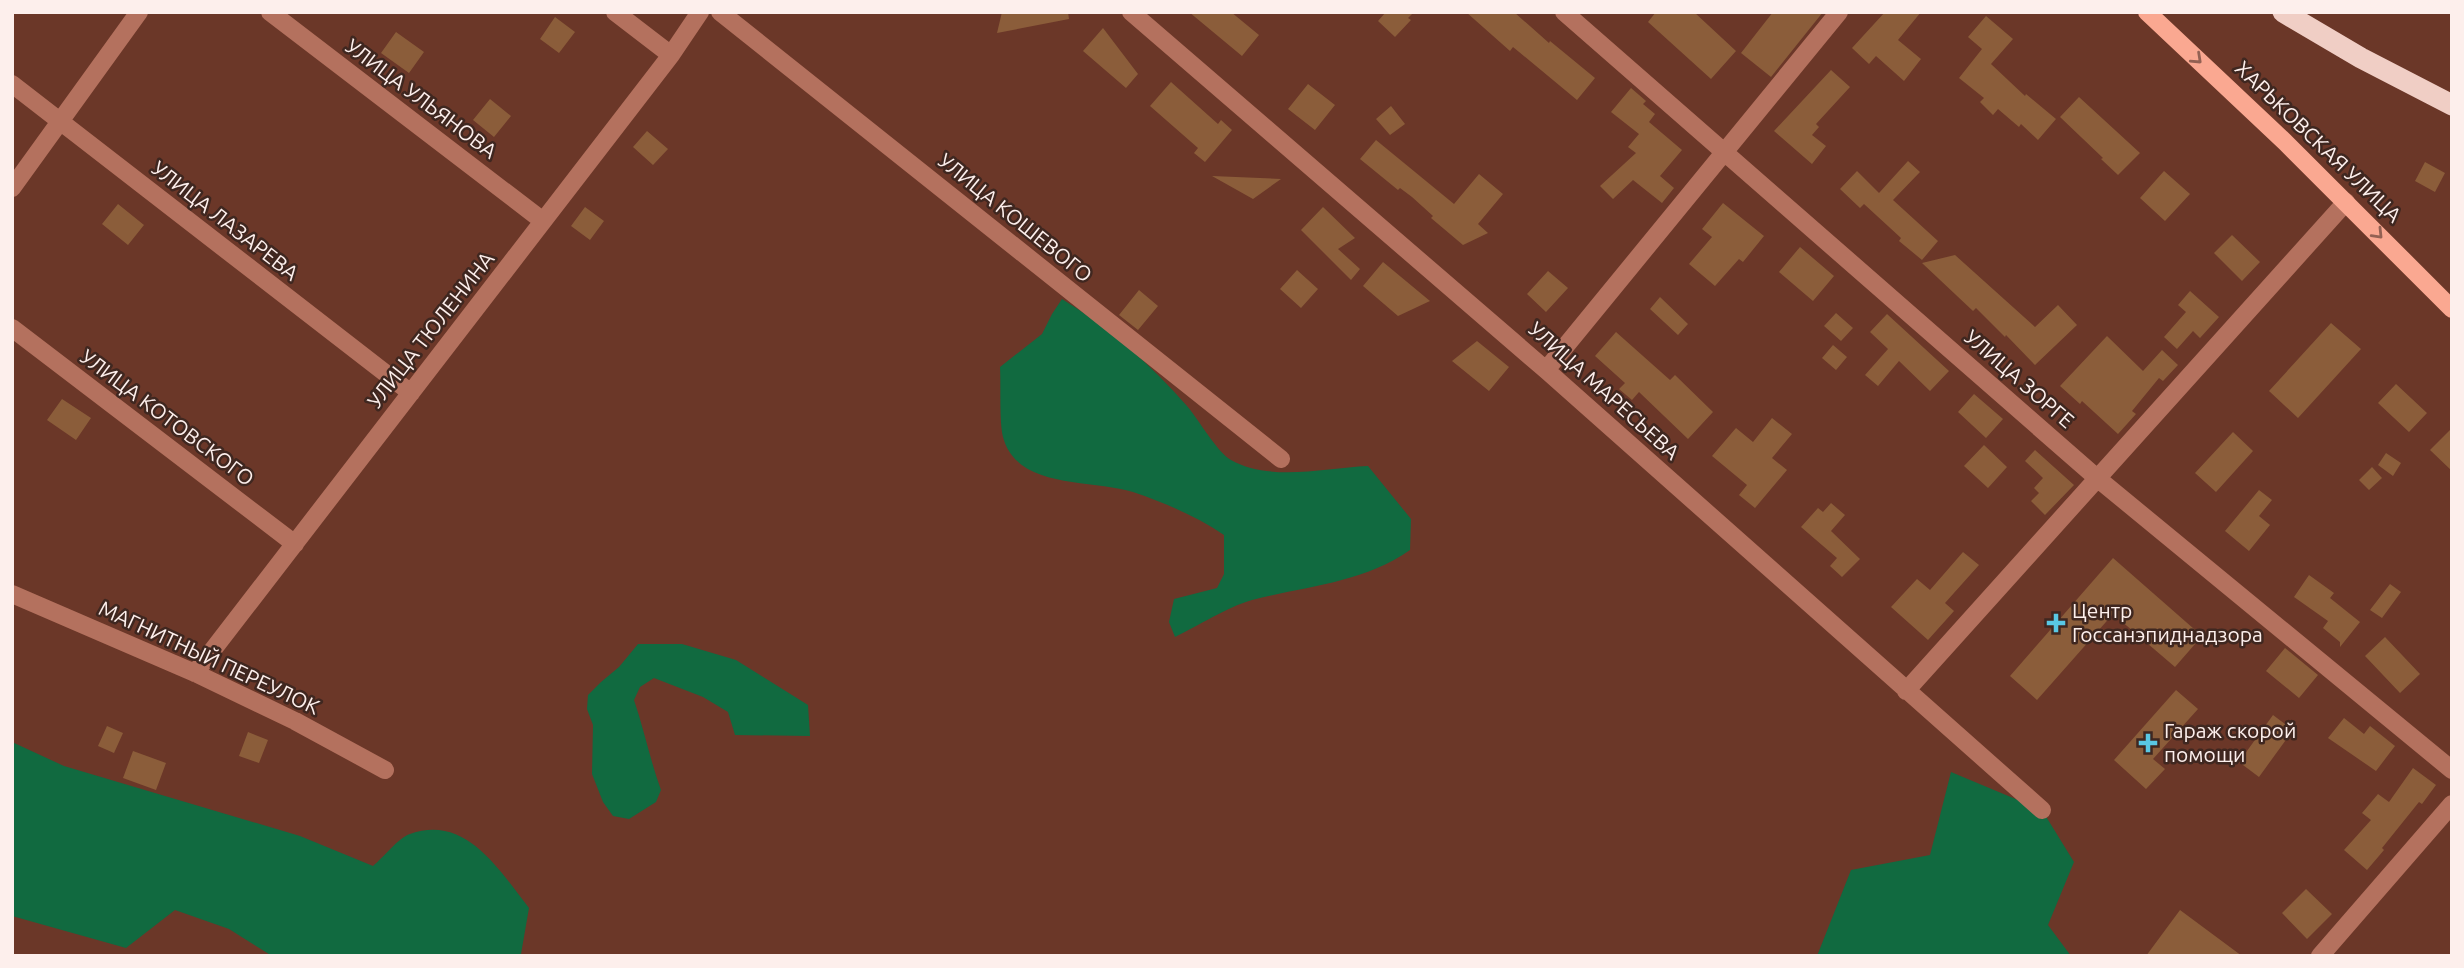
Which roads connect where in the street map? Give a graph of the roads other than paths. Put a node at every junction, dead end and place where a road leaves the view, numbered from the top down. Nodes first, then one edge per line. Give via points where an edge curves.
1 (139, 12) edge
2 (270, 12) edge
3 (615, 12) edge
4 (700, 12) edge
5 (720, 12) edge
6 (1131, 12) edge
7 (1564, 12) edge
8 (1839, 12) edge
9 (2147, 12) edge
10 (2283, 12) edge
11 (671, 55) junction
12 (12, 84) edge
13 (2452, 105) edge
14 (61, 122) junction
15 (1725, 151) junction
16 (12, 188) edge
17 (2346, 202) junction
18 (543, 221) junction
19 (2452, 309) edge
20 (12, 328) edge
21 (1546, 370) junction
22 (411, 393) junction
23 (1281, 459) dead end
24 (2097, 478) junction
25 (295, 544) junction
26 (12, 594) edge
27 (195, 673) junction
28 (1906, 691) junction
29 (384, 770) dead end
30 (2452, 770) edge
31 (2452, 804) edge
32 (2042, 810) dead end
33 (2320, 956) edge

1 - 14 street
2 - 18 street, УЛИЦА УЛЬЯНОВА
3 - 11 street
4 - 11 street, УЛИЦА ТЮЛЕНИНА
5 - 23 street, УЛИЦА КОШЕВОГО
6 - 21 street, УЛИЦА МАРЕСЬЕВА
7 - 15 street, УЛИЦА ЗОРГЕ
8 - 15 street
9 -> 17 main road, ХАРЬКОВСКАЯ УЛИЦА
10 - 13 highway
11 - 18 street, УЛИЦА ТЮЛЕНИНА
12 - 14 street, УЛИЦА ЛАЗАРЕВА
14 - 16 street
14 - 22 street, УЛИЦА ЛАЗАРЕВА
15 - 21 street
15 - 24 street, УЛИЦА ЗОРГЕ
17 -> 19 main road, ХАРЬКОВСКАЯ УЛИЦА
17 - 24 street
18 - 22 street, УЛИЦА ТЮЛЕНИНА
20 - 25 street, УЛИЦА КОТОВСКОГО
21 - 28 street, УЛИЦА МАРЕСЬЕВА
22 - 25 street, УЛИЦА ТЮЛЕНИНА
24 - 28 street
24 - 30 street, УЛИЦА ЗОРГЕ
25 - 27 street, УЛИЦА ТЮЛЕНИНА
26 - 27 street, МАГНИТНЫЙ ПЕРЕУЛОК
27 - 29 street, МАГНИТНЫЙ ПЕРЕУЛОК
28 - 32 street, УЛИЦА МАРЕСЬЕВА
31 - 33 street

